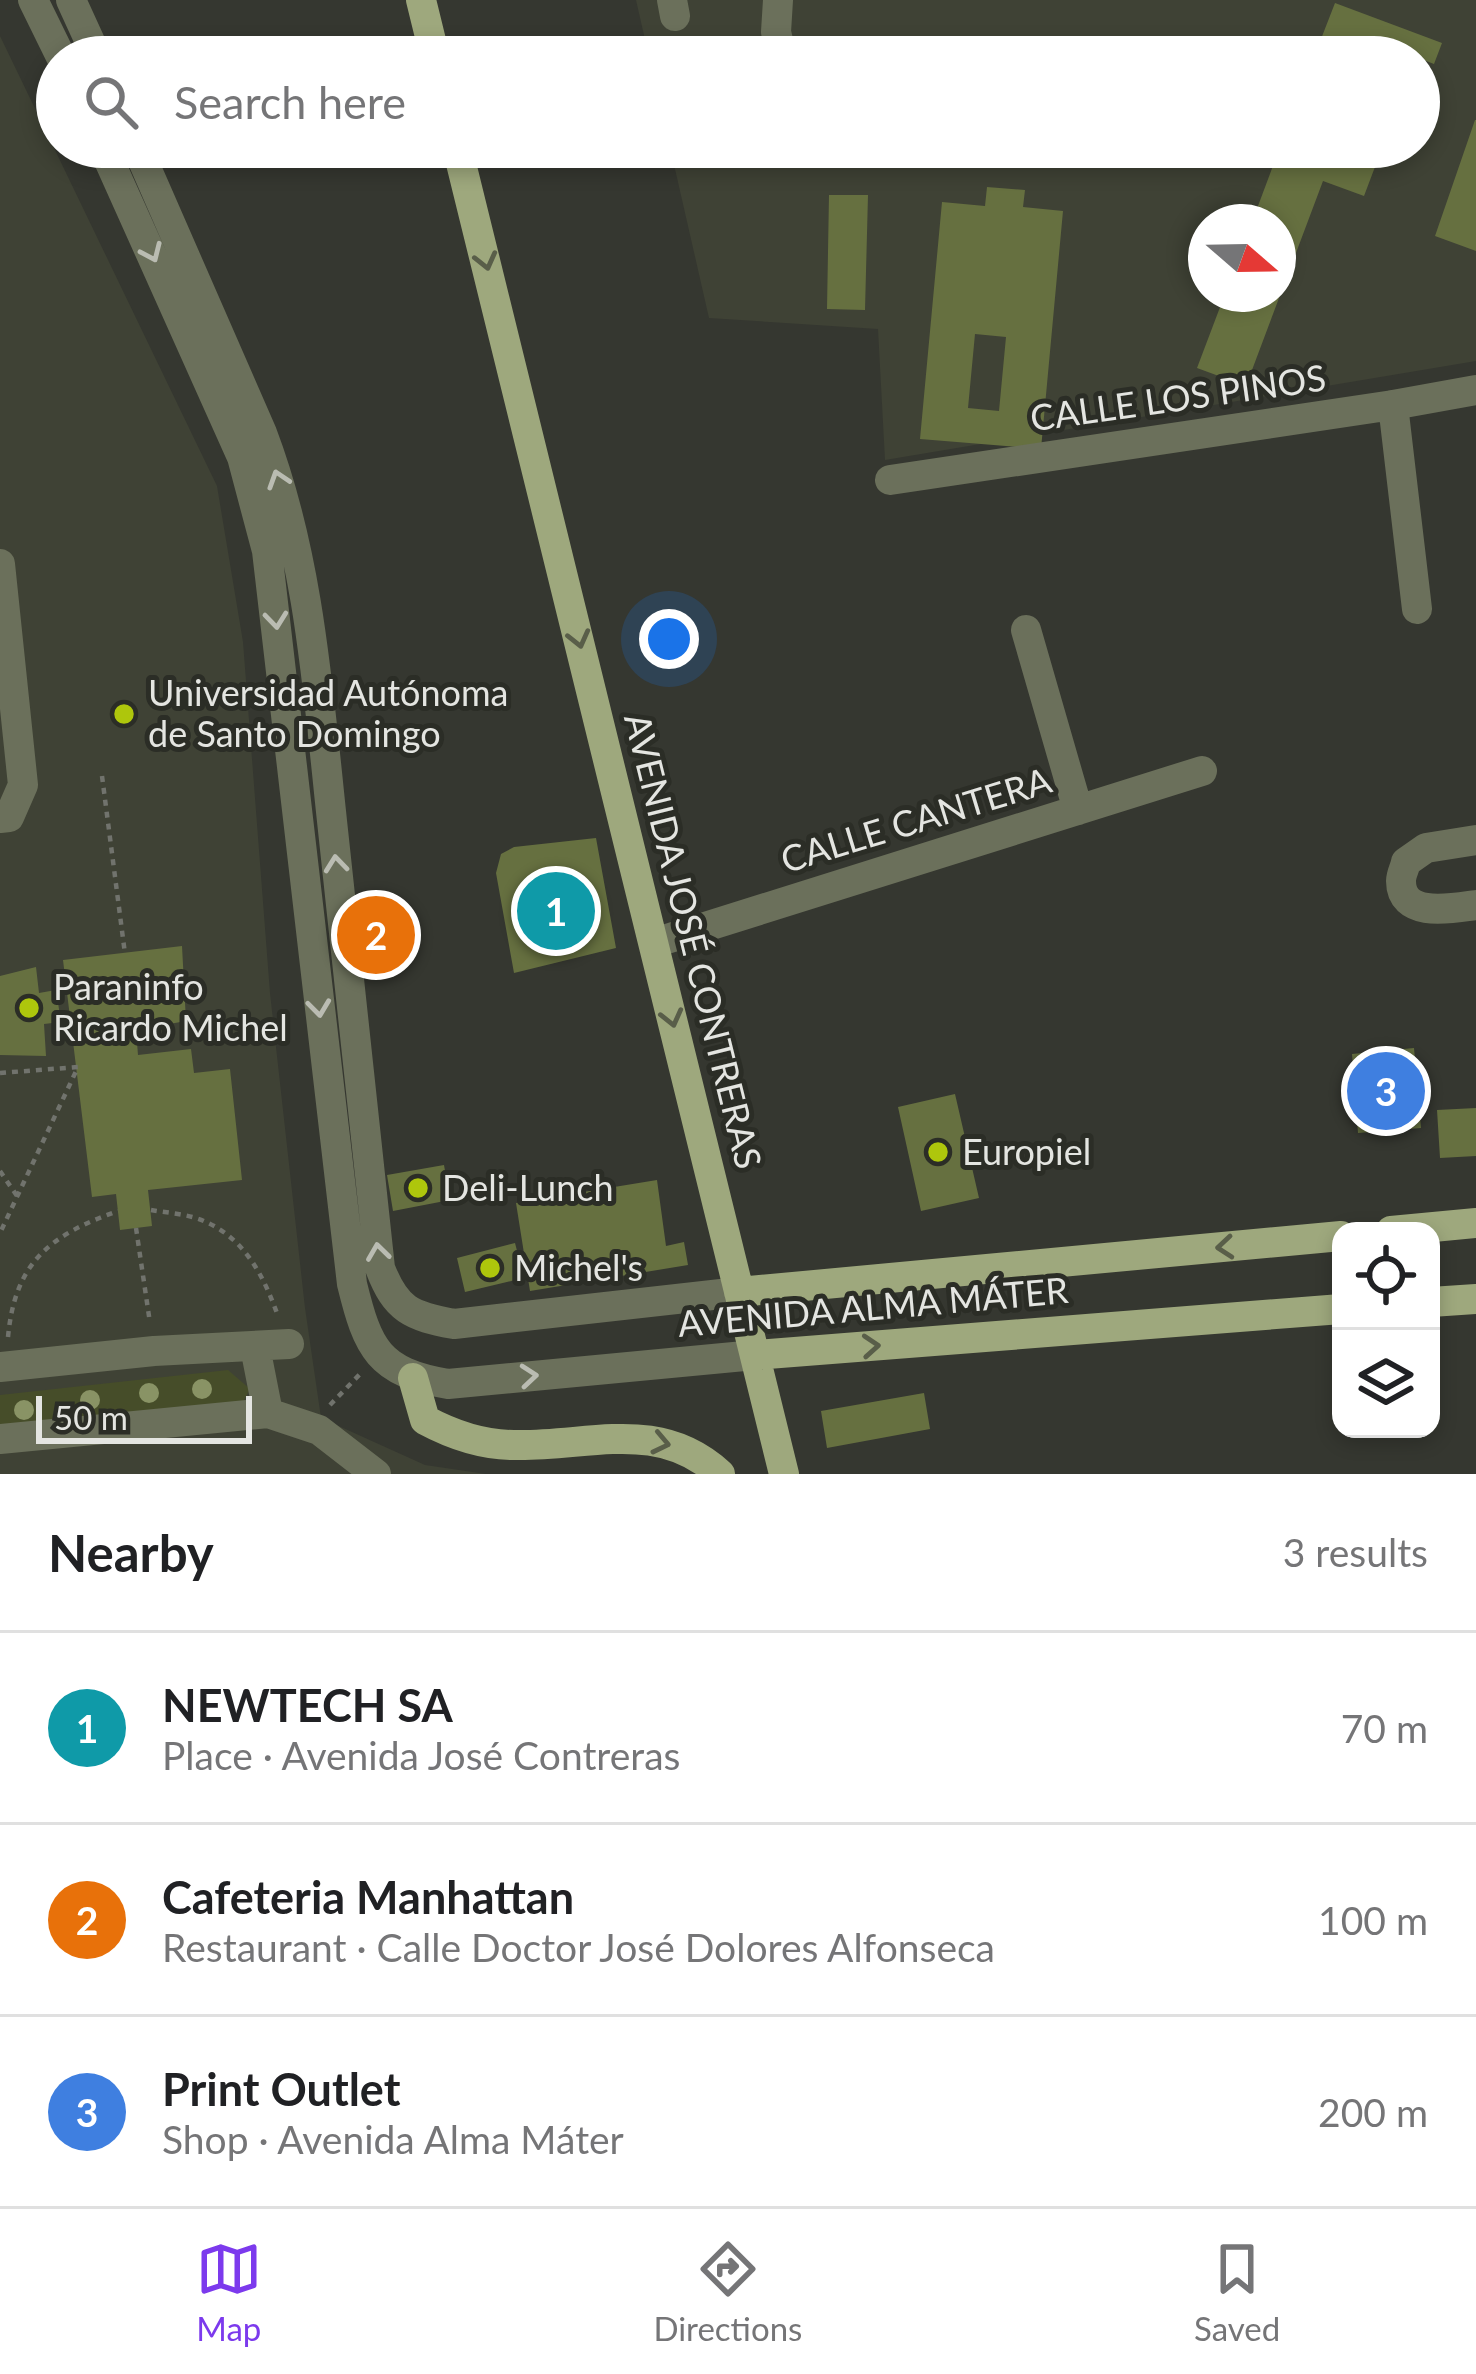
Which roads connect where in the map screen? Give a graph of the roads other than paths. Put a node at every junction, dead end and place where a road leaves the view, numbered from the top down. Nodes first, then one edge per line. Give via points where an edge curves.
1 (33, 0) edge
2 (71, 0) edge
3 (421, 0) edge
4 (778, 0) edge
5 (51, 36) edge
6 (87, 36) edge
7 (430, 36) edge
8 (777, 36) edge
9 (112, 168) edge
10 (146, 168) edge
11 (463, 168) edge
12 (1476, 390) edge
13 (1393, 406) junction
14 (890, 480) dead end
15 (0, 564) edge
16 (1417, 609) dead end
17 (1026, 630) dead end
18 (1202, 771) dead end
19 (1078, 809) junction
20 (0, 818) edge
21 (1476, 840) edge
22 (1476, 905) edge
23 (654, 943) junction
24 (1476, 1223) edge
25 (1440, 1226) edge
26 (1332, 1237) edge
27 (739, 1292) junction
28 (1476, 1299) edge
29 (1440, 1301) edge
30 (1332, 1311) edge
31 (289, 1344) road end
32 (255, 1347) junction
33 (755, 1355) junction
34 (3, 1366) edge
35 (413, 1378) junction
36 (268, 1413) junction
37 (0, 1439) edge
38 (368, 1473) edge
39 (720, 1474) edge
40 (784, 1474) edge

1 - 5 street
2 - 6 street
3 - 7 main road
4 - 8 street
9 -> 35 street via 242,457 267,551 352,1284 379,1355
27 -> 10 street, AVENIDA ALMA MÁTER via 454,1324 421,1318 389,1292 294,538 262,434
11 -> 23 main road, AVENIDA JOSÉ CONTRERAS
12 - 13 street, CALLE LOS PINOS
13 - 14 street, CALLE LOS PINOS
13 - 16 street
15 - 20 street via 23,785 9,818
17 - 19 street
18 - 19 street, CALLE CANTERA
19 - 23 street, CALLE CANTERA
21 - 22 street via 1426,848 1406,862 1401,882 1418,906
23 -> 27 main road, AVENIDA JOSÉ CONTRERAS
24 - 25 main road
26 -> 27 main road, AVENIDA ALMA MÁTER
27 - 33 main road, AVENIDA JOSÉ CONTRERAS
28 - 29 main road
33 -> 30 main road, AVENIDA ALMA MÁTER
31 - 32 street
32 - 34 street
32 - 36 street
35 -> 33 street, AVENIDA ALMA MÁTER via 448,1384
33 - 40 main road, AVENIDA JOSÉ CONTRERAS
35 -> 39 main road via 424,1420 454,1435 509,1445 656,1440 684,1448
36 - 37 street
36 - 38 street via 308,1425

